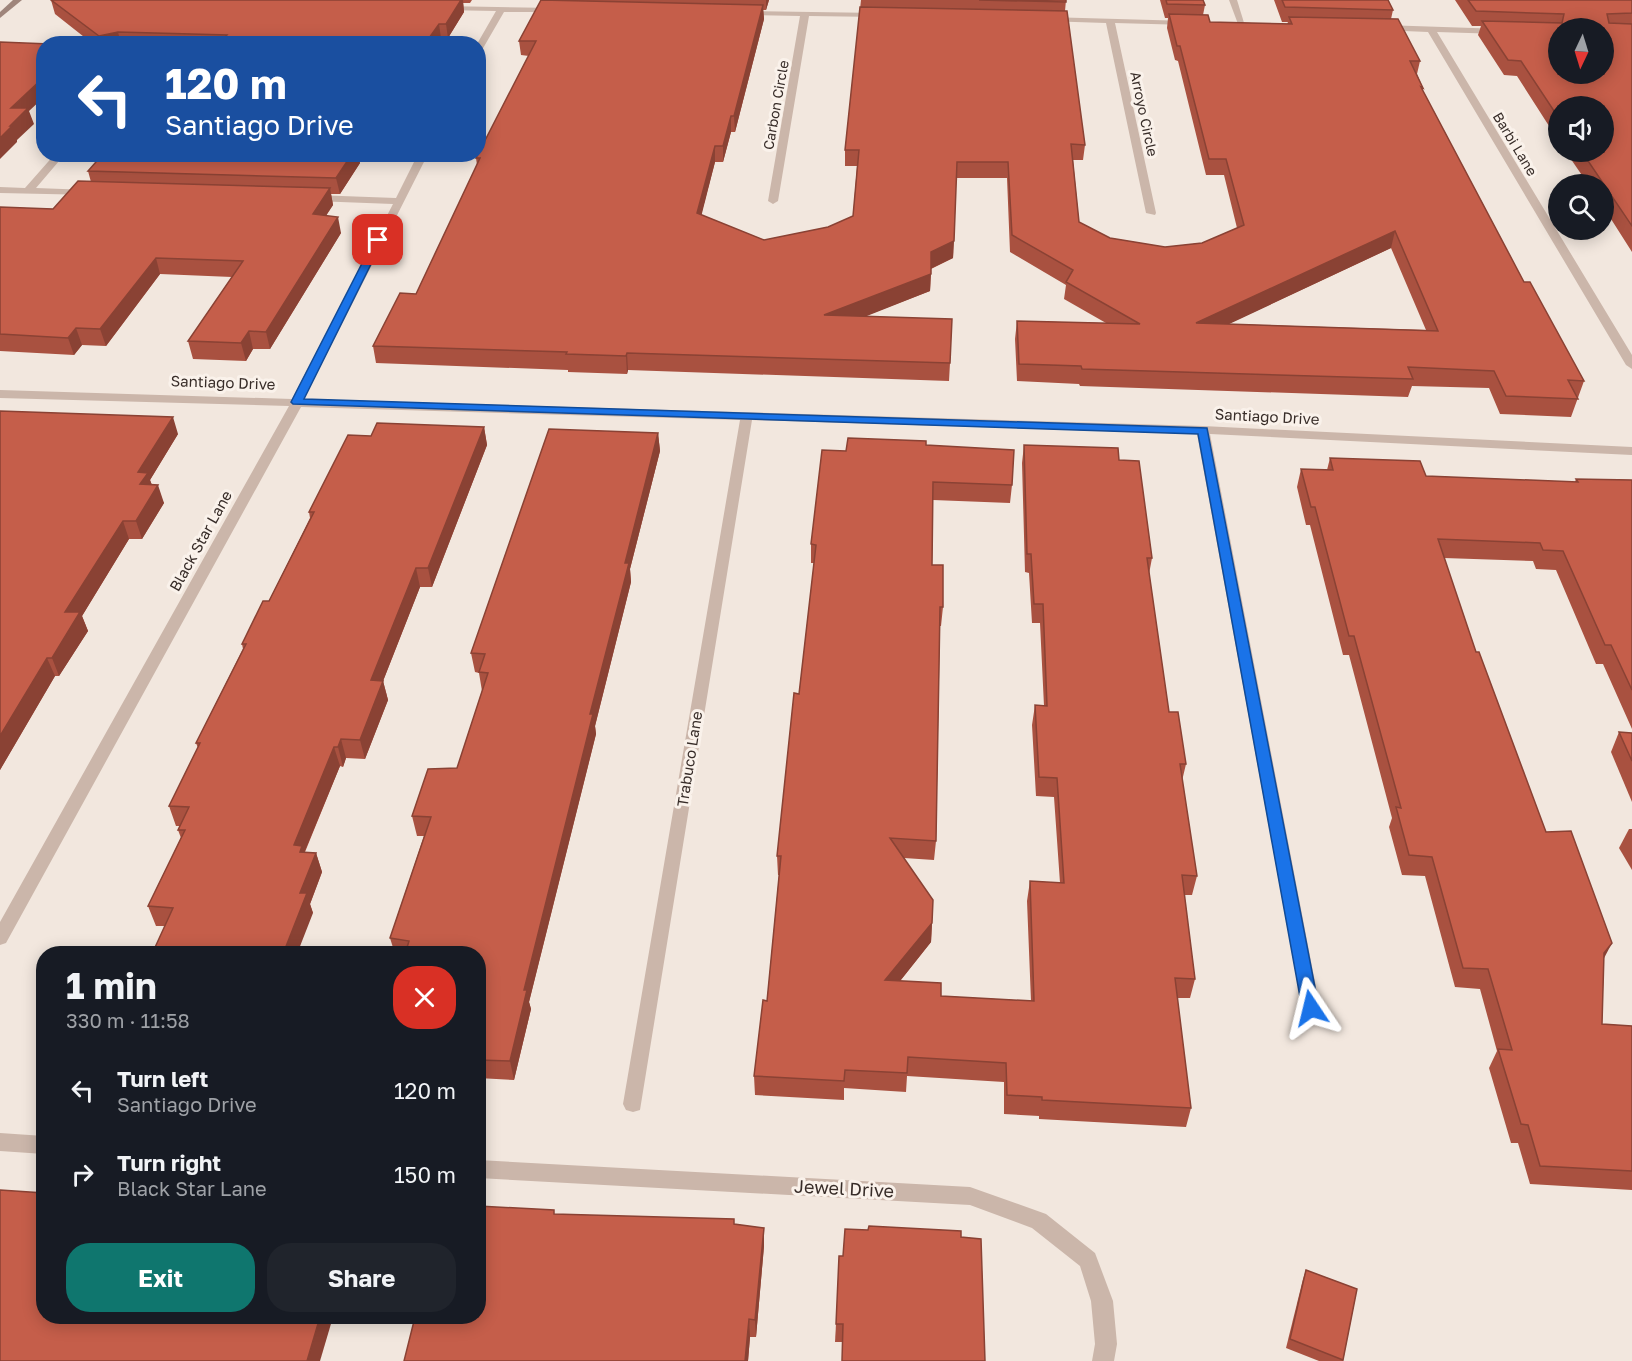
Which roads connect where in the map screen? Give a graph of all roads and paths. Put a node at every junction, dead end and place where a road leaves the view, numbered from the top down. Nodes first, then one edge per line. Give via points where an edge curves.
1 (18, 0) edge
2 (1233, 0) edge
3 (430, 7) edge
4 (501, 9) junction
5 (559, 10) edge
6 (735, 12) edge
7 (805, 14) junction
8 (0, 16) edge
9 (887, 16) edge
10 (1040, 19) edge
11 (1110, 21) junction
12 (1194, 23) edge
13 (1230, 24) edge
14 (1242, 24) junction
15 (1254, 24) edge
16 (1372, 27) edge
17 (1431, 29) junction
18 (1512, 31) edge
19 (486, 36) edge
20 (54, 162) edge
21 (419, 162) edge
22 (0, 190) edge
23 (28, 191) junction
24 (99, 193) edge
25 (298, 198) edge
26 (398, 201) junction
27 (773, 201) dead end
28 (1151, 213) dead end
29 (1632, 365) edge
30 (0, 394) edge
31 (297, 402) junction
32 (747, 415) junction
33 (1203, 430) junction
34 (1632, 451) edge
35 (0, 939) edge
36 (1311, 1008) dead end
37 (633, 1104) dead end
38 (0, 1142) edge
39 (36, 1144) edge
40 (486, 1169) edge
41 (1103, 1361) edge

1 - 8 main road
2 - 14 street
3 - 4 street
4 - 5 street
4 - 19 street
6 - 7 street
7 - 9 street
7 - 27 street, Carbon Circle
10 - 11 street
11 - 12 street
11 - 28 street, Arroyo Circle
13 - 14 street
14 - 15 street
16 - 17 street
17 - 18 street
17 - 29 street, Barbi Lane
20 - 23 street
21 - 26 street, Black Star Lane
22 - 23 street
23 - 24 street
25 - 26 street
26 - 31 street, Black Star Lane
30 - 31 street, Santiago Drive
31 - 32 street, Santiago Drive
31 - 35 street, Black Star Lane
32 - 33 street, Santiago Drive
32 - 37 street, Trabuco Lane
33 - 34 street, Santiago Drive
33 - 36 street
38 - 39 street
40 - 41 street, Jewel Drive via 970,1196 1039,1221 1088,1260 1102,1301 1106,1344

